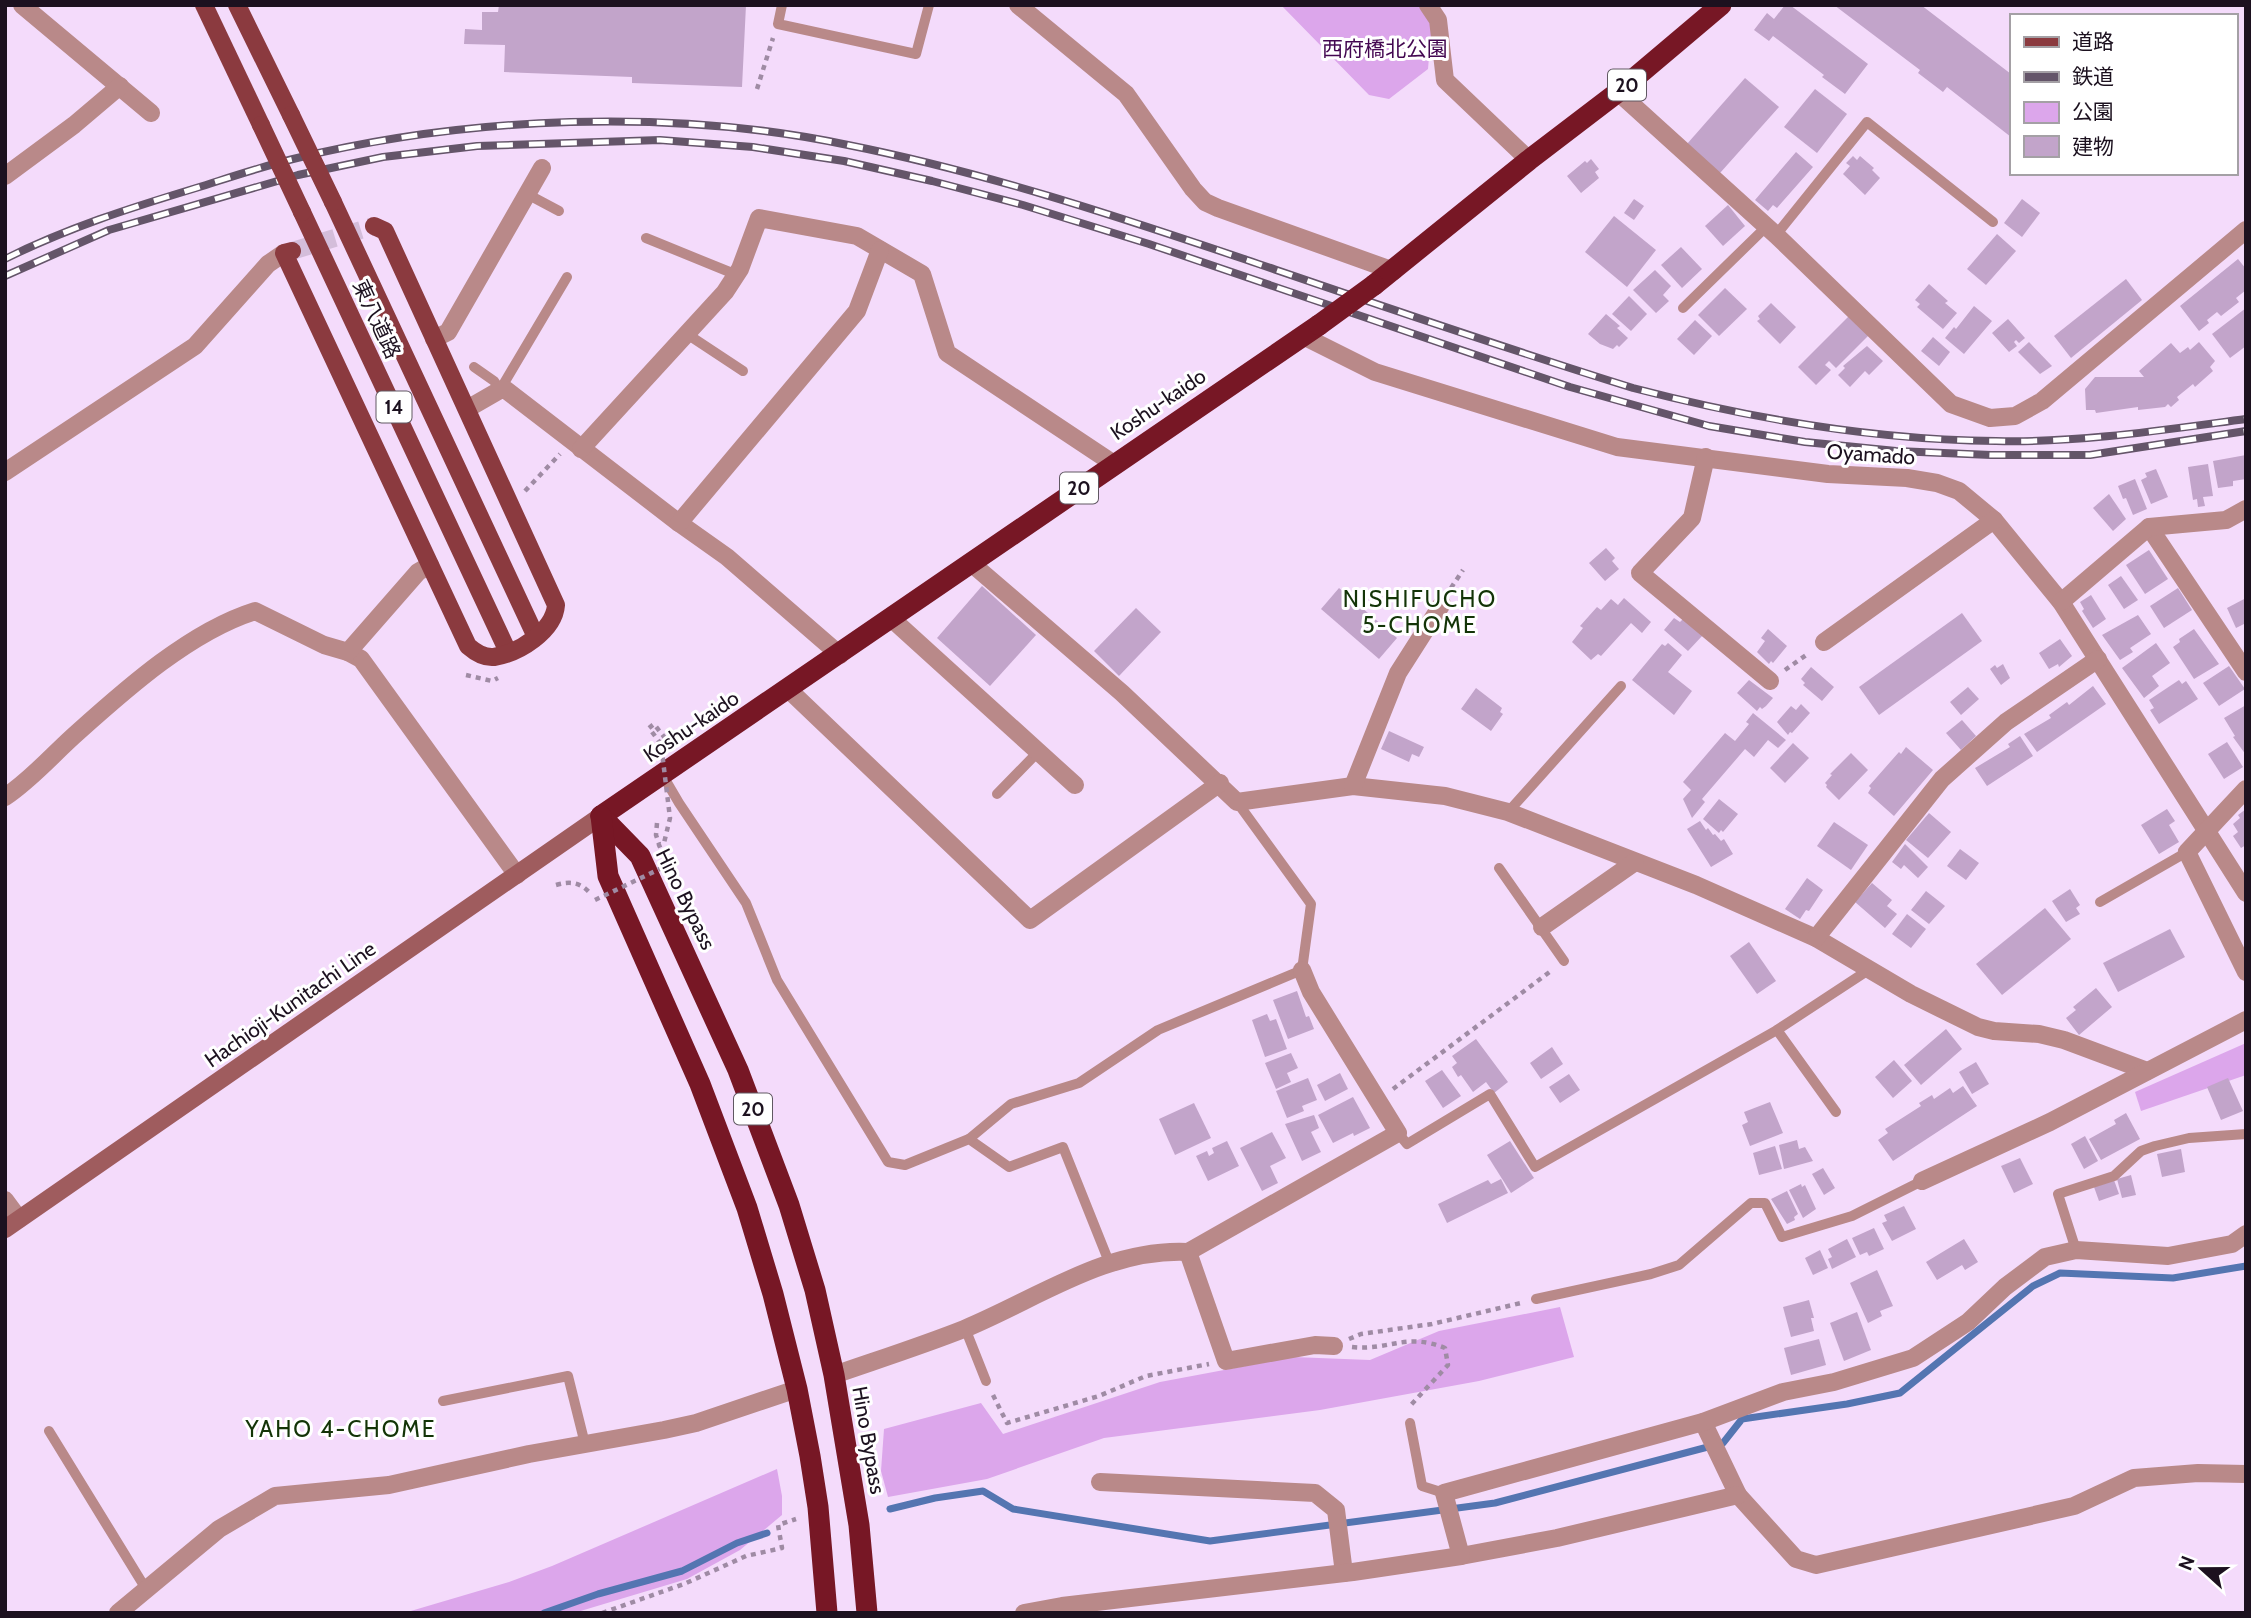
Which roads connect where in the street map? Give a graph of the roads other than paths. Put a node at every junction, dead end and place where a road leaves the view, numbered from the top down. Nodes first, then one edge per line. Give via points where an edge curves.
1 (22, 5) edge
2 (204, 5) edge
3 (237, 5) edge
4 (782, 5) edge
5 (929, 5) edge
6 (1018, 5) edge
7 (1427, 5) edge
8 (1721, 5) edge
9 (120, 86) junction
10 (1618, 92) junction
11 (151, 113) dead end
12 (1529, 160) junction
13 (542, 168) dead end
14 (5, 176) edge
15 (527, 194) junction
16 (559, 211) dead end
17 (1993, 222) dead end
18 (374, 226) dead end
19 (2246, 230) edge
20 (1771, 231) junction
21 (646, 238) dead end
22 (880, 250) junction
23 (288, 252) joint
24 (1394, 271) junction
25 (737, 275) junction
26 (568, 276) dead end
27 (1683, 309) dead end
28 (1311, 331) junction
29 (687, 334) junction
30 (434, 339) junction
31 (474, 367) dead end
32 (743, 371) dead end
33 (500, 390) junction
34 (467, 409) junction
35 (576, 445) junction
36 (1706, 457) junction
37 (1114, 464) junction
38 (5, 472) edge
39 (2246, 509) edge
40 (1994, 520) junction
41 (678, 523) junction
42 (2149, 527) junction
43 (971, 563) junction
44 (430, 565) junction
45 (2061, 602) junction
46 (1442, 604) dead end
47 (892, 619) junction
48 (536, 637) junction
49 (1824, 642) dead end
50 (348, 652) junction
51 (508, 652) junction
52 (840, 655) junction
53 (2098, 659) junction
54 (2246, 672) edge
55 (1770, 681) dead end
56 (1621, 686) dead end
57 (789, 690) junction
58 (1038, 751) junction
59 (662, 774) junction
60 (1220, 783) junction
61 (1075, 785) dead end
62 (1353, 786) junction
63 (2246, 789) edge
64 (997, 794) dead end
65 (5, 797) edge
66 (1237, 802) junction
67 (1508, 812) junction
68 (601, 816) junction
69 (2208, 831) junction
70 (2186, 852) junction
71 (1635, 862) junction
72 (1499, 868) dead end
73 (517, 875) junction
74 (2246, 892) edge
75 (2100, 902) dead end
76 (1542, 927) junction
77 (1816, 938) junction
78 (1564, 961) road end
79 (1870, 969) junction
80 (1302, 970) junction
81 (2246, 972) edge
82 (2246, 1020) edge
83 (1777, 1030) junction
84 (2147, 1071) junction
85 (1836, 1112) dead end
86 (1398, 1133) junction
87 (2246, 1134) edge
88 (969, 1139) junction
89 (1922, 1181) joint
90 (5, 1200) edge
91 (12, 1224) edge
92 (2246, 1234) edge
93 (2076, 1250) junction
94 (1188, 1252) junction
95 (1109, 1262) junction
96 (1536, 1299) road end
97 (965, 1328) junction
98 (1334, 1346) road end
99 (834, 1375) junction
100 (986, 1381) road end
101 (797, 1389) junction
102 (443, 1401) dead end
103 (1410, 1423) road end
104 (1706, 1429) junction
105 (49, 1431) dead end
106 (585, 1444) junction
107 (2246, 1474) edge
108 (1100, 1482) dead end
109 (1738, 1495) junction
110 (1445, 1497) junction
111 (1461, 1556) junction
112 (1344, 1573) junction
113 (146, 1589) junction
114 (118, 1613) edge
115 (827, 1613) edge
116 (867, 1613) edge
117 (1024, 1613) edge

1 - 9 street
2 - 51 main road, 東八道路 / 14, bridge
3 - 48 main road, 東八道路 / 14, bridge
4 - 5 lane via 778,24 916,54
6 - 24 street via 1126,94 1205,202
7 - 12 street via 1438,20 1446,80
8 - 10 highway, Koshu-kaido / 20
9 - 11 street
9 - 14 street
10 - 12 highway, Koshu-kaido / 20
10 - 20 street
12 - 24 highway, Koshu-kaido / 20
13 - 15 street
15 - 16 lane
15 - 30 street via 448,332
17 - 20 lane via 1867,122
18 - 30 main road via 385,232
19 - 20 street via 2042,401 2015,416 1990,418 1951,404
20 - 27 lane
21 - 25 lane
22 - 25 street via 857,236 759,218
22 - 37 street via 922,274 947,353
22 - 41 street via 857,311
23 - 38 street via 268,264 195,346
23 - 44 main road
24 - 28 highway, Koshu-kaido / 20, bridge
25 - 29 street
26 - 33 lane
28 - 36 street, Oyamado via 1375,372 1617,447
28 - 37 highway, Koshu-kaido / 20
29 - 32 lane
29 - 35 street
30 - 34 main road
31 - 33 lane
33 - 34 street
33 - 35 street via 506,390
34 - 48 main road via 556,605 555,616
35 - 41 street
36 - 40 street, Oyamado via 1937,483 1959,491
36 - 55 street via 1692,517 1640,573
37 - 43 highway, Koshu-kaido / 20
39 - 42 street via 2226,520
40 - 45 street, Oyamado
40 - 49 street
41 - 52 street via 727,556
42 - 45 street
42 - 54 street
43 - 47 highway, Koshu-kaido / 20
43 - 60 street
44 - 50 street via 418,572
44 - 51 main road via 468,646 479,655 492,657
45 - 53 street, Oyamado
46 - 62 street via 1398,674
47 - 52 highway, Koshu-kaido / 20
47 - 58 street
48 - 51 main road
50 - 65 street via 255,611 227,620 133,685
50 - 73 street via 361,659
52 - 57 highway, Koshu-kaido / 20
53 - 69 street, Oyamado
53 - 77 street via 2006,722 1942,779
56 - 67 lane
57 - 59 highway, Koshu-kaido / 20
57 - 60 street via 1030,920
58 - 61 street
58 - 64 lane
59 - 68 highway, Koshu-kaido / 20
59 - 88 lane via 746,903 777,981 888,1162 905,1165
60 - 66 street
62 - 66 street
62 - 67 street via 1445,796
63 - 69 street
66 - 80 lane via 1311,904
67 - 71 street
68 - 73 main road, Hachioji-Kunitachi Line
68 - 99 highway, Hino Bypass / 20 via 640,856 738,1070 793,1217
68 - 101 highway, 20 via 608,876 700,1084 742,1196
69 - 70 street
69 - 74 street, Oyamado
70 - 75 lane
70 - 81 street
71 - 76 street
71 - 77 street
72 - 76 lane
73 - 91 main road, Hachioji-Kunitachi Line
76 - 78 lane
77 - 79 street
79 - 83 lane
79 - 84 street via 1978,1027 2064,1040
80 - 86 street
80 - 88 lane via 1158,1030 1079,1083 1012,1104
82 - 84 street
83 - 85 lane
83 - 86 lane via 1535,1167 1490,1094 1406,1144
84 - 89 street
86 - 94 street
87 - 93 lane via 2155,1146 2141,1151 2113,1175 2058,1194
88 - 95 lane via 1009,1167 1063,1147
89 - 96 lane via 1852,1216 1782,1237 1765,1203 1751,1203 1679,1265
90 - 91 street
92 - 93 street via 2232,1244 2168,1256
93 - 104 street via 2045,1257 1968,1322 1913,1358 1783,1392
94 - 95 street via 1165,1251
94 - 98 street via 1226,1361 1315,1345
95 - 97 street
97 - 99 street
97 - 100 lane
99 - 116 highway, Hino Bypass / 20 via 859,1525
101 - 106 street via 696,1423
101 - 115 highway, 20 via 818,1507
102 - 106 lane via 568,1376
103 - 110 lane via 1422,1486
104 - 109 street
104 - 110 street
105 - 113 lane
106 - 113 street via 389,1485 275,1496 219,1528
107 - 109 street via 2134,1478 2074,1506 1816,1565 1796,1559
108 - 112 street via 1315,1493 1336,1510
109 - 111 street
110 - 111 street
111 - 112 street
112 - 117 street
113 - 114 street

